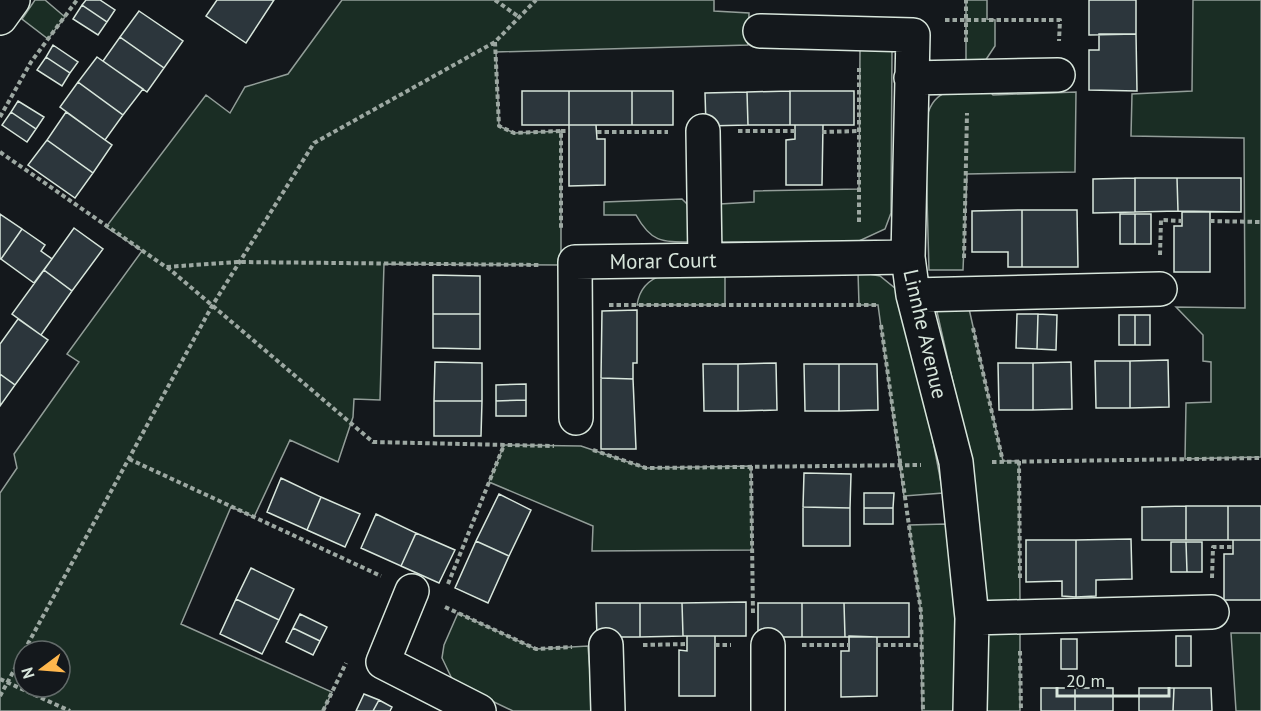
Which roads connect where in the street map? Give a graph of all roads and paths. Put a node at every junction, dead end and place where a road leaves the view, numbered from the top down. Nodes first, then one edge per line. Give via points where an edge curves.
1 (13, 0) edge
2 (76, 0) edge
3 (495, 0) edge
4 (537, 0) edge
5 (519, 16) junction
6 (0, 18) edge
7 (760, 31) dead end
8 (495, 42) junction
9 (1058, 75) joint
10 (911, 78) junction
11 (967, 78) junction
12 (0, 117) edge
13 (561, 131) junction
14 (569, 131) dead end
15 (703, 131) dead end
16 (859, 131) dead end
17 (822, 132) dead end
18 (0, 152) edge
19 (1182, 221) dead end
20 (1210, 221) dead end
21 (1261, 222) edge
22 (561, 232) dead end
23 (908, 256) junction
24 (859, 258) junction
25 (705, 260) junction
26 (237, 262) junction
27 (550, 265) dead end
28 (166, 267) junction
29 (1160, 289) joint
30 (965, 293) junction
31 (914, 295) junction
32 (575, 305) junction
33 (878, 305) junction
34 (212, 306) junction
35 (578, 432) junction
36 (504, 445) junction
37 (1261, 458) edge
38 (129, 459) junction
39 (956, 462) junction
40 (1003, 462) junction
41 (751, 466) junction
42 (900, 466) junction
43 (1233, 547) dead end
44 (426, 598) junction
45 (1212, 612) joint
46 (972, 618) junction
47 (761, 633) joint
48 (31, 639) edge
49 (687, 644) dead end
50 (606, 645) junction
51 (876, 645) dead end
52 (922, 645) junction
53 (12, 673) edge
54 (0, 679) edge
55 (7, 682) junction
56 (0, 696) edge
57 (70, 711) edge
58 (479, 711) edge
59 (608, 711) edge
60 (768, 711) edge
61 (923, 711) edge
62 (970, 711) edge

1 - 6 street
2 - 12 path via 31,62
3 - 5 path
4 - 5 path
5 - 8 path
7 - 10 street, Linnhe Avenue via 913,35
8 - 13 path via 499,126 514,133
8 - 26 path via 314,143
9 - 11 street
9 - 11 path via 1059,20 966,20
10 - 11 street
10 - 23 street, Linnhe Avenue
11 - 30 path
13 - 14 path
13 - 22 path
15 - 25 street
16 - 17 path
18 - 28 path
19 - 29 path via 1161,220
20 - 21 path
23 - 24 street, Morar Court
23 - 31 street, Linnhe Avenue
24 - 25 street, Morar Court
24 - 33 path
25 - 32 street, Morar Court via 575,262
26 - 27 path
26 - 28 path
26 - 34 path
28 - 34 path
29 - 30 street
30 - 31 street
30 - 40 path
31 - 39 street, Linnhe Avenue
32 - 33 path
32 - 35 street, Morar Court
33 - 42 path
34 - 36 path via 373,442
34 - 38 path
35 - 36 path
35 - 41 path via 646,468
36 - 44 path
37 - 40 path
38 - 44 path
38 - 48 path
39 - 40 path
39 - 42 path
39 - 46 street, Linnhe Avenue
41 - 42 path
41 - 47 path
42 - 52 path via 921,612
43 - 45 path via 1213,547
44 - 50 path via 536,649
44 - 58 street via 383,662
45 - 46 street
46 - 62 street, Linnhe Avenue
47 - 60 street
49 - 50 path
50 - 59 street
51 - 52 path
52 - 61 path
53 - 55 path
54 - 55 path
55 - 56 path
55 - 57 path

